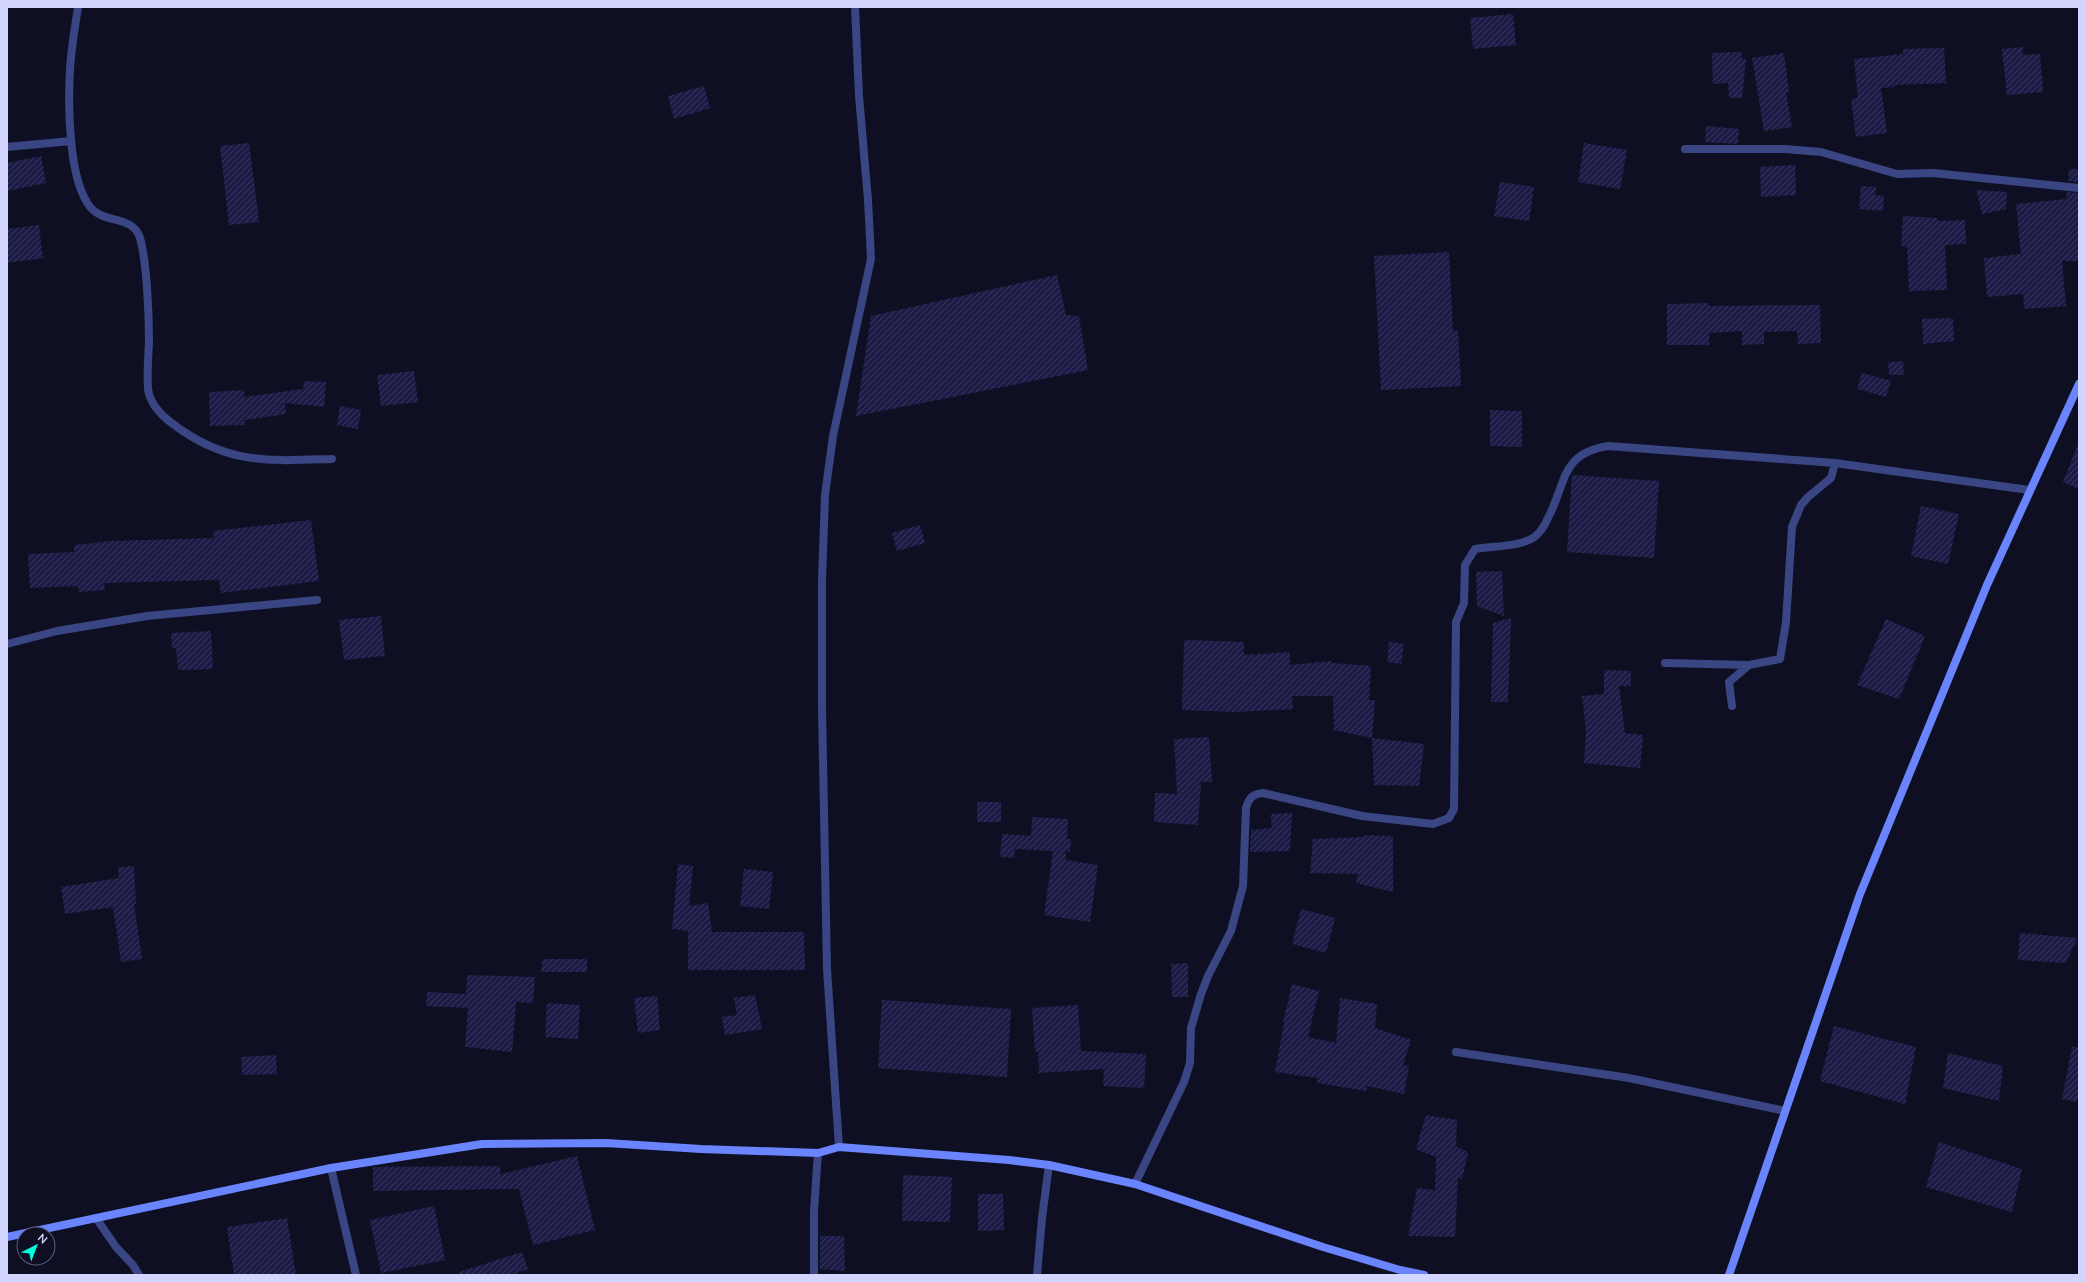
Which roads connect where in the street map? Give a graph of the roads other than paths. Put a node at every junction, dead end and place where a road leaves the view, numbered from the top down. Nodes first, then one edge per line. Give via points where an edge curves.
1 (78, 7) edge
2 (856, 7) edge
3 (71, 141) junction
4 (7, 147) edge
5 (1685, 149) dead end
6 (2079, 188) edge
7 (2079, 384) edge
8 (332, 459) dead end
9 (1835, 464) junction
10 (2029, 490) junction
11 (317, 600) dead end
12 (7, 644) edge
13 (1665, 664) dead end
14 (1749, 665) junction
15 (1732, 706) dead end
16 (1456, 1052) dead end
17 (1785, 1111) junction
18 (839, 1147) junction
19 (818, 1152) junction
20 (1049, 1165) junction
21 (330, 1168) junction
22 (1135, 1184) junction
23 (96, 1218) junction
24 (7, 1237) edge
25 (139, 1275) edge
26 (356, 1275) edge
27 (814, 1275) edge
28 (1037, 1275) edge
29 (1424, 1275) edge
30 (1729, 1275) edge

1 - 3 street via 70,69
2 - 18 street via 871,259 833,436 825,495 822,580 827,969
3 - 4 street
3 - 8 street via 86,201 93,210 134,227 140,236 146,283 149,341 147,371 149,392 155,407 185,433 214,449 240,458
5 - 6 street via 1821,152 1897,174 1933,173
7 - 10 street
9 - 10 street
9 - 14 street via 1831,478 1801,505 1792,527 1786,622 1780,659
9 - 22 street via 1608,446 1593,448 1578,457 1567,469 1553,509 1534,538 1475,549 1464,565 1464,603 1456,622 1454,809 1449,818 1433,824 1362,816 1263,793 1249,799 1246,808 1243,886 1231,931 1201,994 1191,1028 1190,1063 1184,1082
10 - 17 street via 1987,585 1860,894
11 - 12 street via 147,616 57,631
13 - 14 street
14 - 15 street via 1729,682
16 - 17 street via 1630,1078
17 - 30 street
18 - 19 street
18 - 20 street
19 - 21 street via 606,1143 482,1144
19 - 27 street via 814,1210
20 - 22 street
20 - 28 street
21 - 23 street
21 - 26 street
22 - 29 street via 1323,1247
23 - 24 street
23 - 25 street

